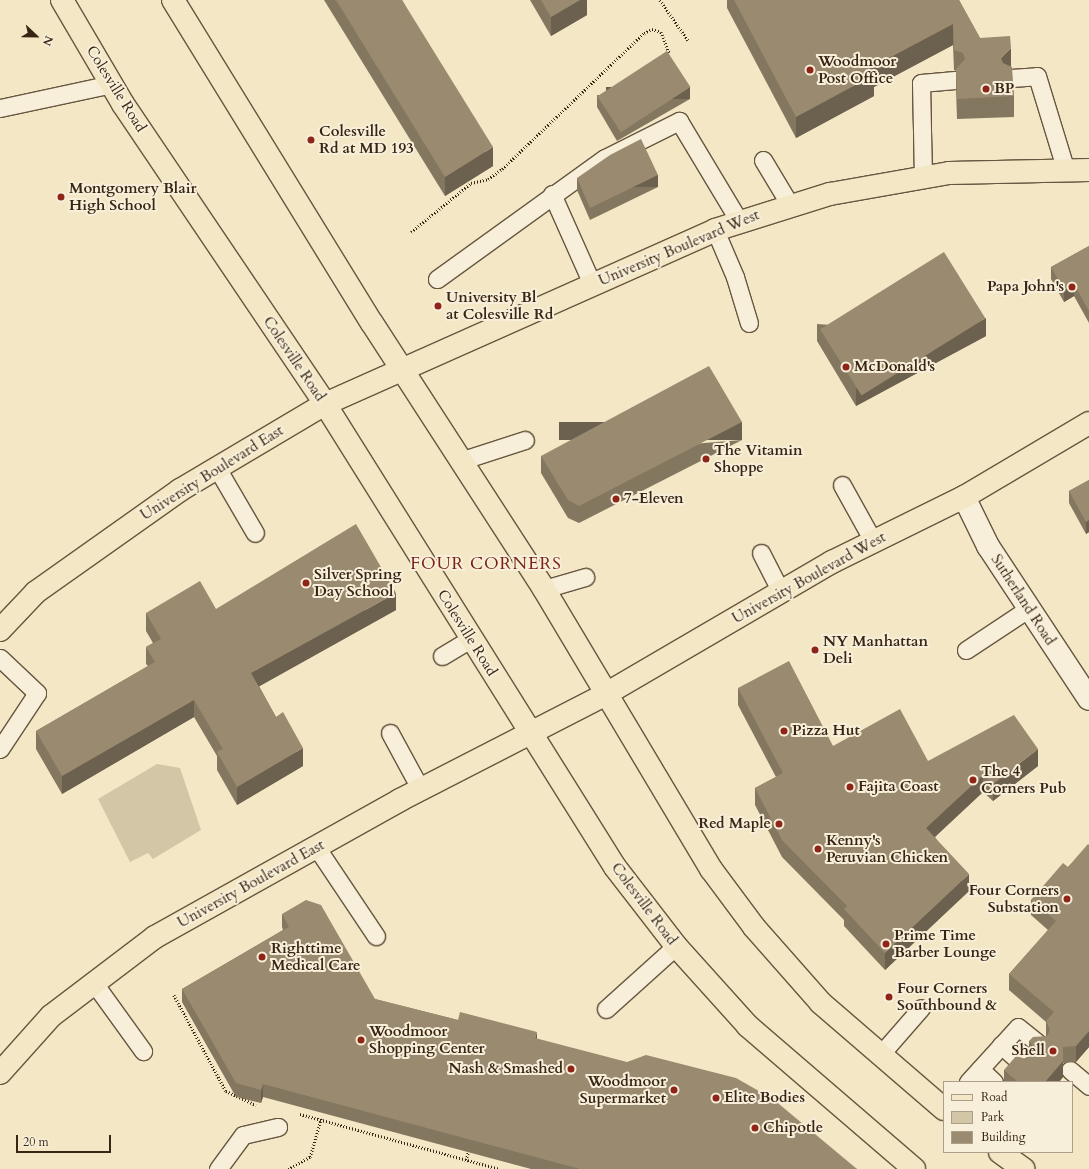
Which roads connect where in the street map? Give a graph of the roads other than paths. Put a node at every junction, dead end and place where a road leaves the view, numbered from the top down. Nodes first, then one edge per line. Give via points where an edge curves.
1 (62, 0) edge
2 (173, 0) edge
3 (1011, 78) edge
4 (955, 80) edge
5 (112, 84) junction
6 (0, 108) edge
7 (763, 160) dead end
8 (1066, 170) junction
9 (1089, 170) edge
10 (923, 178) junction
11 (552, 194) junction
12 (790, 204) junction
13 (739, 221) junction
14 (715, 230) junction
15 (437, 279) dead end
16 (592, 284) junction
17 (749, 323) dead end
18 (402, 368) junction
19 (325, 404) junction
20 (1089, 423) edge
21 (525, 440) dead end
22 (463, 460) junction
23 (217, 468) junction
24 (842, 485) dead end
25 (964, 497) junction
26 (255, 533) dead end
27 (873, 541) junction
28 (761, 553) dead end
29 (585, 577) dead end
30 (544, 589) junction
31 (781, 592) junction
32 (1028, 609) junction
33 (0, 630) edge
34 (470, 639) junction
35 (966, 650) dead end
36 (442, 656) dead end
37 (0, 658) edge
38 (606, 694) junction
39 (1089, 699) edge
40 (390, 733) dead end
41 (529, 734) junction
42 (0, 749) edge
43 (422, 790) junction
44 (317, 848) junction
45 (376, 936) dead end
46 (676, 946) junction
47 (94, 983) junction
48 (921, 1008) dead end
49 (606, 1009) dead end
50 (1001, 1045) junction
51 (1040, 1045) edge
52 (142, 1051) dead end
53 (880, 1055) junction
54 (1023, 1065) edge
55 (980, 1069) junction
56 (0, 1073) edge
57 (969, 1081) edge
58 (993, 1081) edge
59 (943, 1107) edge
60 (278, 1127) dead end
61 (218, 1169) edge
62 (914, 1169) edge

1 - 5 main road, Colesville Road
2 - 18 main road
3 - 8 lane via 1037,76
4 - 10 lane via 921,83
5 - 6 lane
5 - 19 main road, Colesville Road
7 - 12 lane
8 - 9 main road, University Boulevard West
8 - 10 main road, University Boulevard West via 949,173
10 - 12 main road, University Boulevard West via 830,194
11 - 13 lane via 605,158 679,121
11 - 15 lane
11 - 16 lane
12 - 13 main road, University Boulevard West
13 - 14 main road, University Boulevard West
14 - 16 main road, University Boulevard West
14 - 17 lane via 736,277
16 - 18 main road, University Boulevard West
18 - 19 main road, University Boulevard East
18 - 22 main road
19 - 23 main road, University Boulevard East
19 - 34 main road, Colesville Road
20 - 25 main road, University Boulevard West
21 - 22 lane
22 - 30 main road
23 - 26 lane
23 - 33 main road, University Boulevard East via 36,592
24 - 27 lane
25 - 27 main road, University Boulevard West
25 - 32 street, Sutherland Road via 988,546
27 - 31 main road, University Boulevard West
28 - 31 lane
29 - 30 lane
30 - 38 main road
31 - 38 main road, University Boulevard West
32 - 35 lane
32 - 39 street, Sutherland Road
34 - 36 lane
34 - 41 main road, Colesville Road
37 - 42 lane via 37,693
38 - 41 main road, University Boulevard West
38 - 53 main road via 711,870 754,927 821,1003
40 - 43 lane
41 - 43 main road, University Boulevard East
41 - 46 main road, Colesville Road via 615,867
43 - 44 main road, University Boulevard East
44 - 45 lane
44 - 47 main road, University Boulevard East via 155,937
46 - 49 lane
46 - 62 main road, Colesville Road via 748,1026 808,1081
47 - 52 lane
47 - 56 main road, University Boulevard East via 51,1016
48 - 53 lane
50 - 51 lane via 1018,1027
50 - 54 lane
50 - 55 lane
53 - 59 main road
55 - 57 lane
55 - 58 lane
60 - 61 lane via 243,1135

